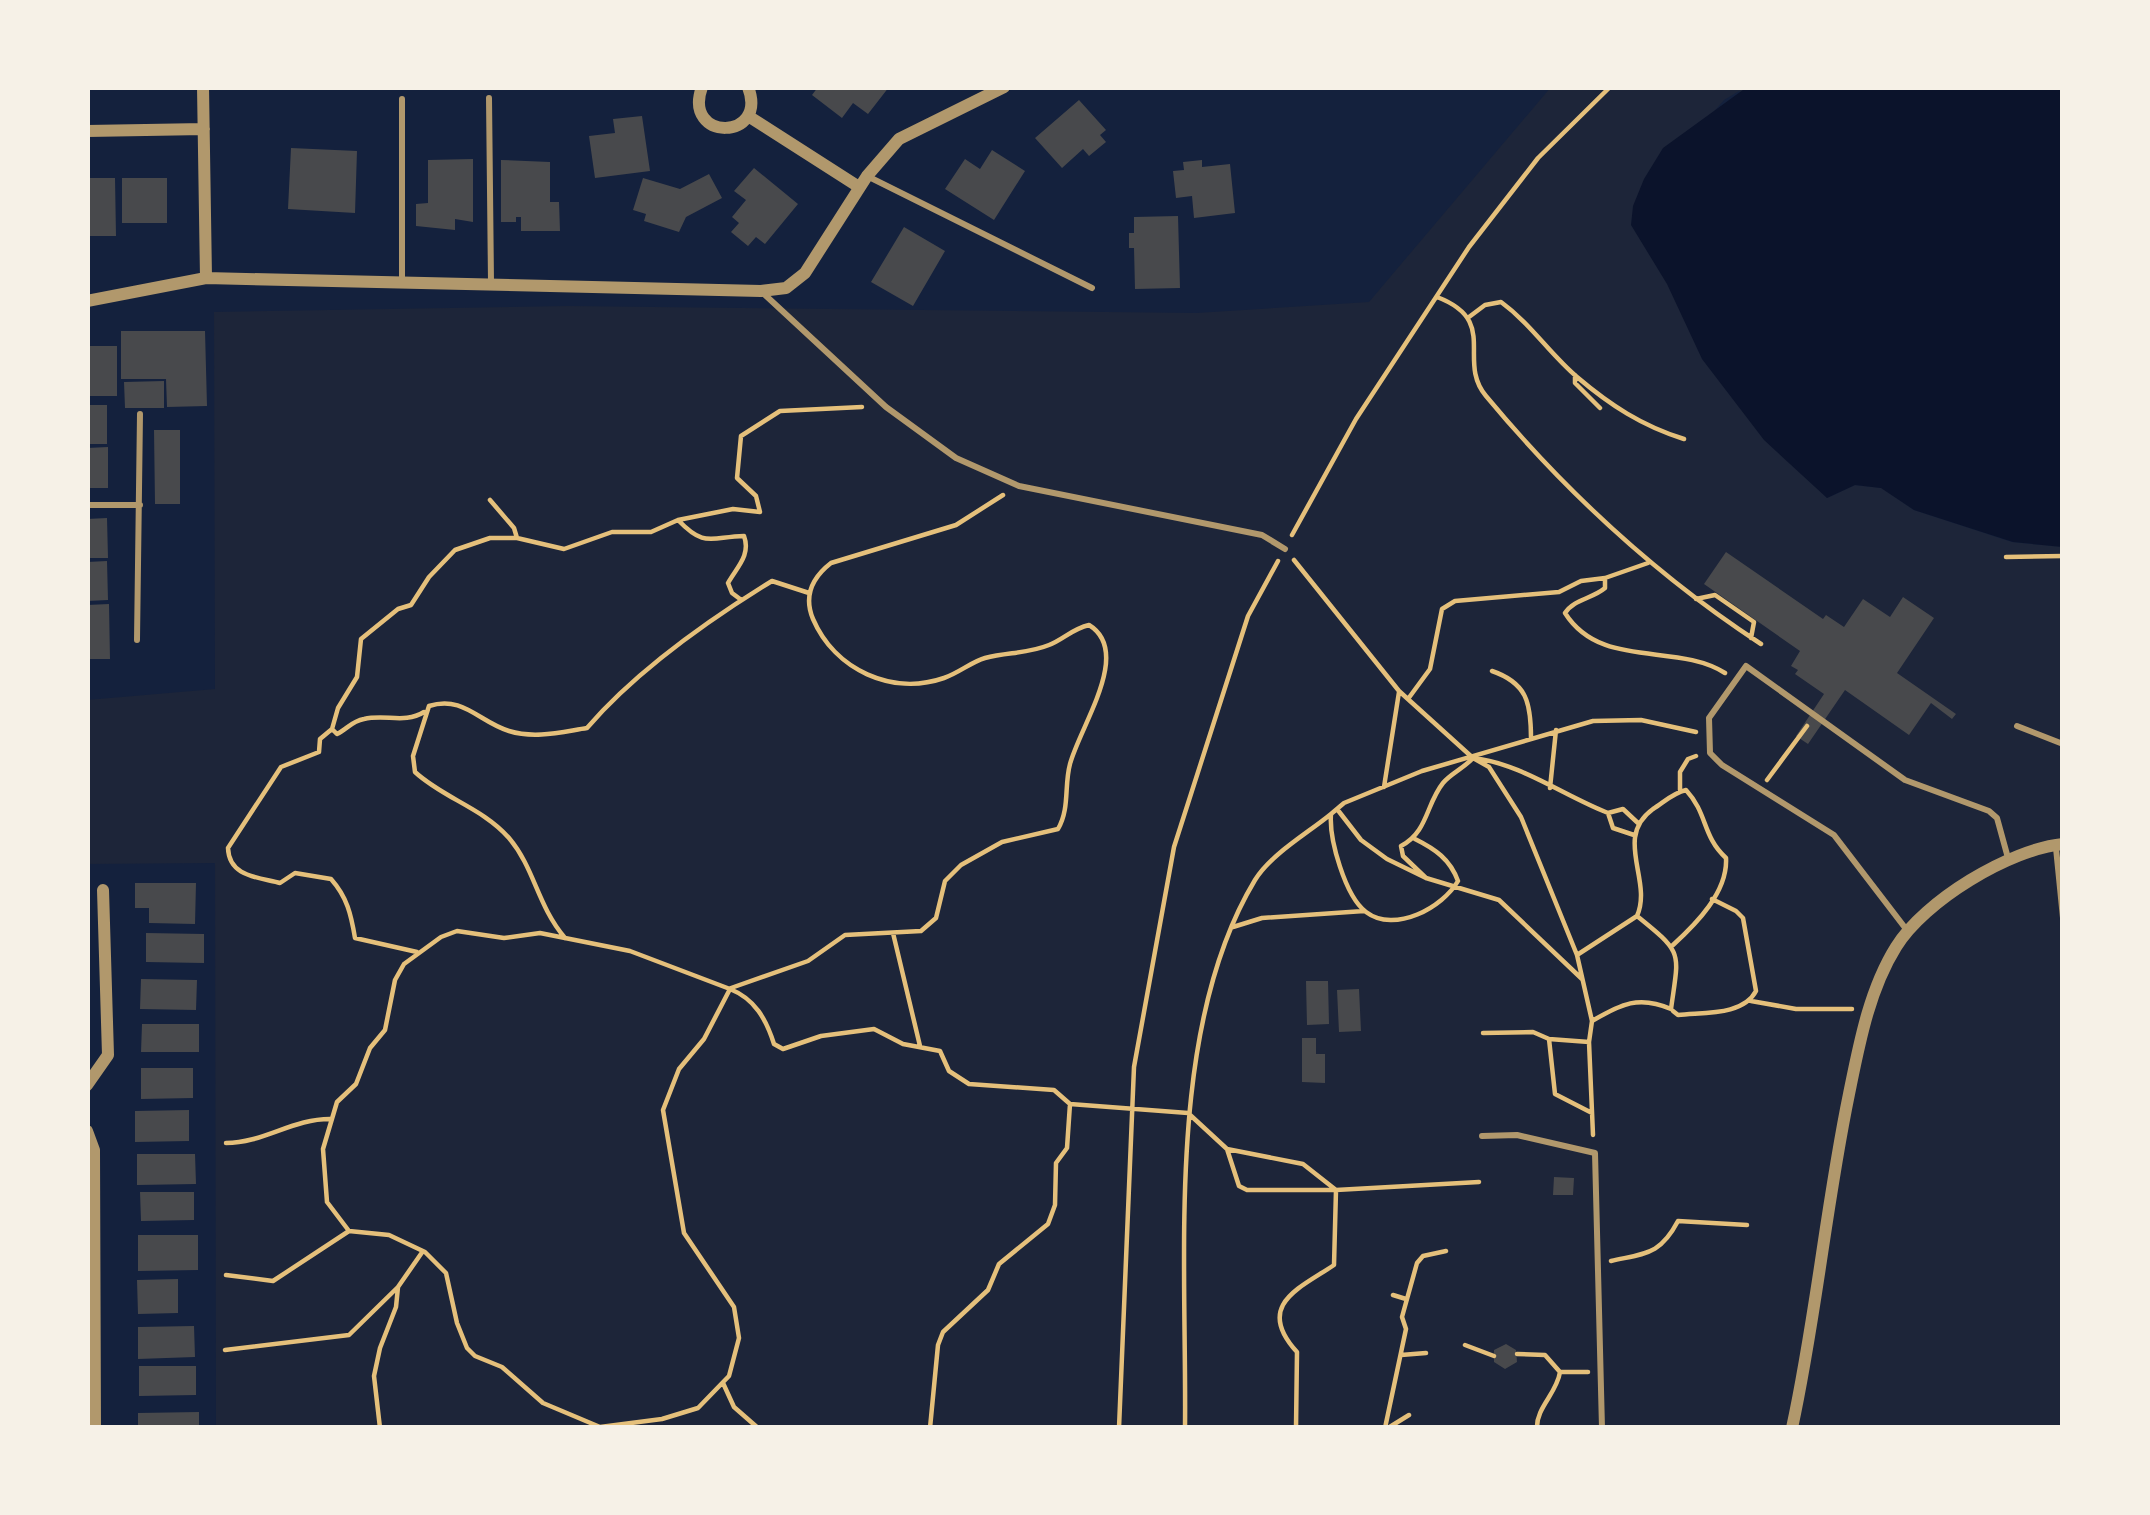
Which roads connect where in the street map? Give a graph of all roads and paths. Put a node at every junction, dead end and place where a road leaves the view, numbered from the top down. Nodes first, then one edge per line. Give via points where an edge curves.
1 (203, 87) edge
2 (702, 87) edge
3 (748, 87) edge
4 (1004, 87) edge
5 (1610, 87) edge
6 (489, 98) dead end
7 (402, 99) dead end
8 (748, 116) junction
9 (204, 129) junction
10 (87, 131) edge
11 (863, 182) junction
12 (206, 278) junction
13 (403, 283) junction
14 (490, 285) junction
15 (1092, 288) dead end
16 (761, 291) junction
17 (1437, 297) junction
18 (87, 301) edge
19 (1469, 317) junction
20 (1575, 375) junction
21 (886, 407) junction
22 (1600, 408) dead end
23 (140, 414) dead end
24 (1684, 440) dead end
25 (1018, 486) junction
26 (490, 500) dead end
27 (87, 505) edge
28 (140, 505) junction
29 (678, 520) junction
30 (517, 538) junction
31 (1285, 549) junction
32 (2006, 556) dead end
33 (2063, 556) edge
34 (1648, 562) junction
35 (1604, 578) junction
36 (809, 593) junction
37 (740, 599) junction
38 (1696, 599) junction
39 (1751, 638) junction
40 (137, 640) dead end
41 (1761, 644) dead end
42 (1492, 671) dead end
43 (1736, 680) junction
44 (1399, 691) junction
45 (1408, 699) junction
46 (428, 708) junction
47 (2017, 726) dead end
48 (332, 729) junction
49 (1556, 730) junction
50 (1708, 736) junction
51 (1532, 738) junction
52 (1797, 740) dead end
53 (2063, 744) edge
54 (1710, 753) junction
55 (1473, 757) junction
56 (1384, 787) junction
57 (1550, 788) junction
58 (1760, 789) junction
59 (1680, 790) junction
60 (1334, 811) junction
61 (1608, 813) junction
62 (1640, 824) junction
63 (1634, 835) junction
64 (1415, 839) junction
65 (2060, 844) edge
66 (2008, 858) junction
67 (1426, 878) junction
68 (1455, 886) junction
69 (104, 890) dead end
70 (1712, 899) junction
71 (1364, 911) junction
72 (1637, 916) junction
73 (2063, 918) edge
74 (1233, 927) junction
75 (1907, 931) junction
76 (893, 933) junction
77 (566, 940) junction
78 (1673, 945) junction
79 (418, 952) junction
80 (1576, 955) junction
81 (1582, 979) junction
82 (730, 988) junction
83 (1751, 1000) junction
84 (1870, 1008) junction
85 (1671, 1009) junction
86 (1592, 1021) junction
87 (1483, 1033) dead end
88 (1549, 1039) junction
89 (1588, 1042) junction
90 (920, 1046) junction
91 (87, 1085) edge
92 (1070, 1104) junction
93 (1132, 1107) junction
94 (1188, 1113) junction
95 (1592, 1113) junction
96 (332, 1119) junction
97 (87, 1131) edge
98 (1482, 1136) dead end
99 (226, 1143) dead end
100 (1227, 1148) junction
101 (1594, 1153) junction
102 (1480, 1182) dead end
103 (1336, 1190) junction
104 (1747, 1225) dead end
105 (350, 1231) junction
106 (423, 1251) junction
107 (1446, 1251) dead end
108 (1599, 1264) junction
109 (226, 1275) dead end
110 (398, 1287) junction
111 (1394, 1295) dead end
112 (1406, 1299) junction
113 (1466, 1345) dead end
114 (225, 1350) dead end
115 (1426, 1353) dead end
116 (1517, 1354) dead end
117 (1401, 1355) junction
118 (1494, 1356) dead end
119 (1560, 1372) junction
120 (1602, 1372) junction
121 (723, 1383) junction
122 (1409, 1414) dead end
123 (1536, 1424) edge
124 (95, 1428) edge
125 (380, 1428) edge
126 (758, 1428) edge
127 (931, 1428) edge
128 (1119, 1428) edge
129 (1185, 1428) edge
130 (1295, 1428) edge
131 (1387, 1428) edge
132 (1523, 1428) edge
133 (1602, 1428) edge
134 (1792, 1428) edge

1 - 9 street
2 - 8 street via 699,107 710,124 731,128
3 - 8 street
4 - 11 street via 899,139
5 - 17 path via 1538,158
6 - 14 lane
7 - 13 lane
8 - 11 street
9 - 10 street
9 - 12 street
11 - 15 lane
11 - 16 street via 797,281
12 - 13 street
12 - 18 street
13 - 14 street
14 - 16 street
16 - 21 lane
17 - 19 path
17 - 31 path via 1356,419
19 - 20 path via 1501,302
19 - 34 path via 1481,391
20 - 22 path
20 - 24 path via 1643,427
21 - 25 lane via 956,458
21 - 29 path via 780,411 741,436 737,478 760,512
23 - 28 lane
25 - 31 lane via 1262,536
25 - 36 path via 956,525 831,563
26 - 30 path
27 - 28 lane
28 - 40 lane
29 - 30 path via 564,550
29 - 37 path via 706,542 744,536 745,557 728,583
30 - 48 path via 455,550 411,605 361,639 357,677
31 - 44 path
31 - 93 path via 1248,616 1174,847
32 - 33 path
34 - 35 path
34 - 38 path
35 - 43 path via 1605,588 1565,614 1585,634 1611,649 1712,665
35 - 45 path via 1442,609 1430,669
36 - 37 path via 772,581
36 - 76 path via 811,615 843,661 893,684 920,685 979,659 1031,652 1072,628 1089,625 1106,638 1108,660 1070,762 1058,829 1002,842 961,866 945,881 936,918 921,931
37 - 46 path via 587,728 517,733 466,706 444,701
38 - 39 path
38 - 39 path via 1715,595 1754,622
39 - 41 path
42 - 51 path via 1513,678 1529,703
43 - 50 lane via 1709,718
43 - 66 lane via 1745,666 1905,780 1989,811
44 - 45 path
44 - 56 path
45 - 55 path
46 - 48 path via 409,720 368,718 337,734
46 - 77 path via 415,772 506,835
47 - 53 lane
48 - 79 path via 319,752 281,767 229,848 229,862 280,883 295,873 331,879 351,911 355,938
49 - 50 path via 1641,720
49 - 51 path
49 - 57 path
50 - 54 lane
51 - 55 path
52 - 58 path
54 - 58 lane
54 - 59 path via 1688,759
55 - 56 path
55 - 57 path
55 - 64 path via 1444,781
55 - 80 path via 1503,784 1522,817
56 - 60 path
57 - 61 path
58 - 75 lane via 1834,835
59 - 62 path
59 - 70 path via 1702,807 1709,842 1726,858
60 - 67 path via 1387,859
60 - 71 path via 1334,850
60 - 74 path via 1258,875
61 - 62 path via 1623,809
61 - 63 path via 1613,828
62 - 63 path
63 - 72 path via 1643,898
64 - 67 path via 1400,850
64 - 68 path via 1453,866
65 - 66 street
65 - 73 lane
66 - 75 street
67 - 68 path
68 - 71 path via 1426,911 1399,919
68 - 81 path via 1499,900
69 - 91 street via 107,1054
70 - 78 path
70 - 83 path via 1743,918
71 - 74 path
72 - 78 path
72 - 80 path
74 - 94 path
75 - 84 street
76 - 82 path via 844,935 808,961
76 - 90 path
77 - 79 path via 457,931
77 - 82 path via 630,951
78 - 85 path
79 - 96 path via 395,980 385,1030
80 - 81 path
81 - 86 path
82 - 90 path via 753,1003 783,1049 874,1029
82 - 121 path via 663,1110 684,1233 734,1306 739,1338
83 - 84 path
83 - 85 path via 1730,1010
84 - 134 street
85 - 86 path via 1633,1001
86 - 89 path
87 - 88 path
88 - 89 path
88 - 95 path via 1555,1094
89 - 95 path
90 - 92 path via 940,1051 969,1084 1054,1090
92 - 93 path
92 - 127 path via 1048,1224 999,1264 988,1290 943,1332
93 - 94 path
93 - 128 path
94 - 100 path
94 - 129 path
95 - 101 path
96 - 99 path
96 - 105 path via 323,1149 327,1202
97 - 124 street via 94,1150
98 - 101 lane via 1517,1135
100 - 103 path via 1303,1164
100 - 103 path via 1246,1190
101 - 108 lane
102 - 103 path
103 - 130 path via 1334,1265 1299,1284 1280,1321 1298,1352
104 - 108 path via 1678,1221 1652,1252
105 - 106 path via 389,1235
105 - 109 path via 273,1281
106 - 110 path
106 - 121 path via 446,1274 467,1348 544,1403 600,1427 621,1425 698,1408
107 - 112 path via 1417,1263
108 - 120 lane
110 - 114 path via 349,1335
110 - 125 path via 374,1376
111 - 112 path
112 - 117 path
113 - 118 path
115 - 117 path
116 - 119 path via 1545,1355
117 - 131 path
119 - 120 path
119 - 123 path
120 - 133 lane
121 - 126 path via 734,1407
122 - 131 path
123 - 132 path

